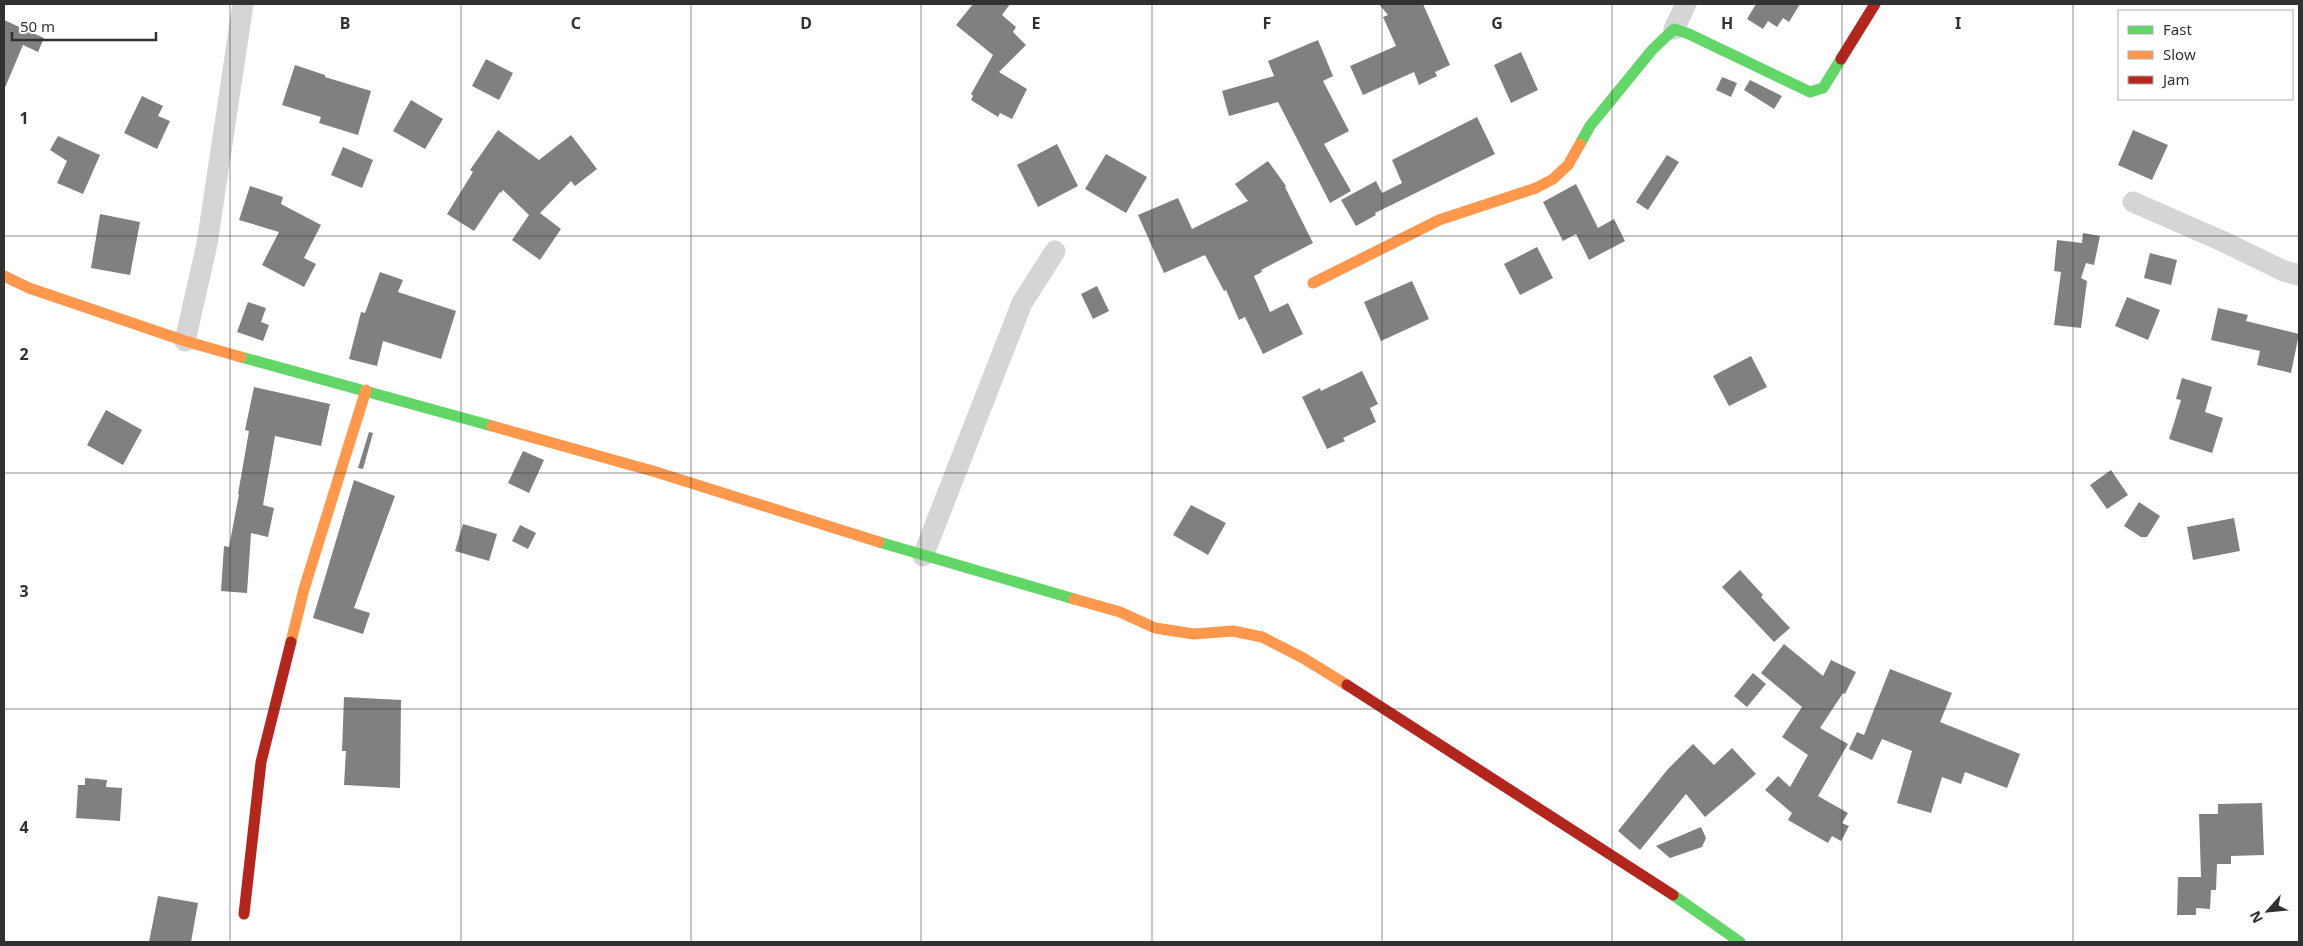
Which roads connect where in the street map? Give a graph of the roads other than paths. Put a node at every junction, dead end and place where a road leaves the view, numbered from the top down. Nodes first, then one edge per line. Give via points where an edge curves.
1 (243, 4) edge
2 (1686, 4) edge
3 (1875, 4) edge
4 (1674, 29) junction
5 (2133, 202) dead end
6 (1055, 251) dead end
7 (2299, 275) edge
8 (4, 276) edge
9 (1313, 282) dead end
10 (185, 341) junction
11 (366, 390) junction
12 (923, 556) junction
13 (244, 914) dead end
14 (1740, 942) edge

1 - 10 street via 207,244
2 - 4 street
3 - 4 street via 1823,88 1810,92
4 - 9 street via 1652,50 1590,126 1568,165 1553,179 1536,188 1439,220
5 - 7 street
6 - 12 street via 1022,303
8 - 10 street via 29,288
10 - 11 street
11 - 12 street via 656,472
11 - 13 street via 304,588 261,762
12 - 14 street via 1120,612 1155,628 1194,634 1233,631 1262,637 1384,708

